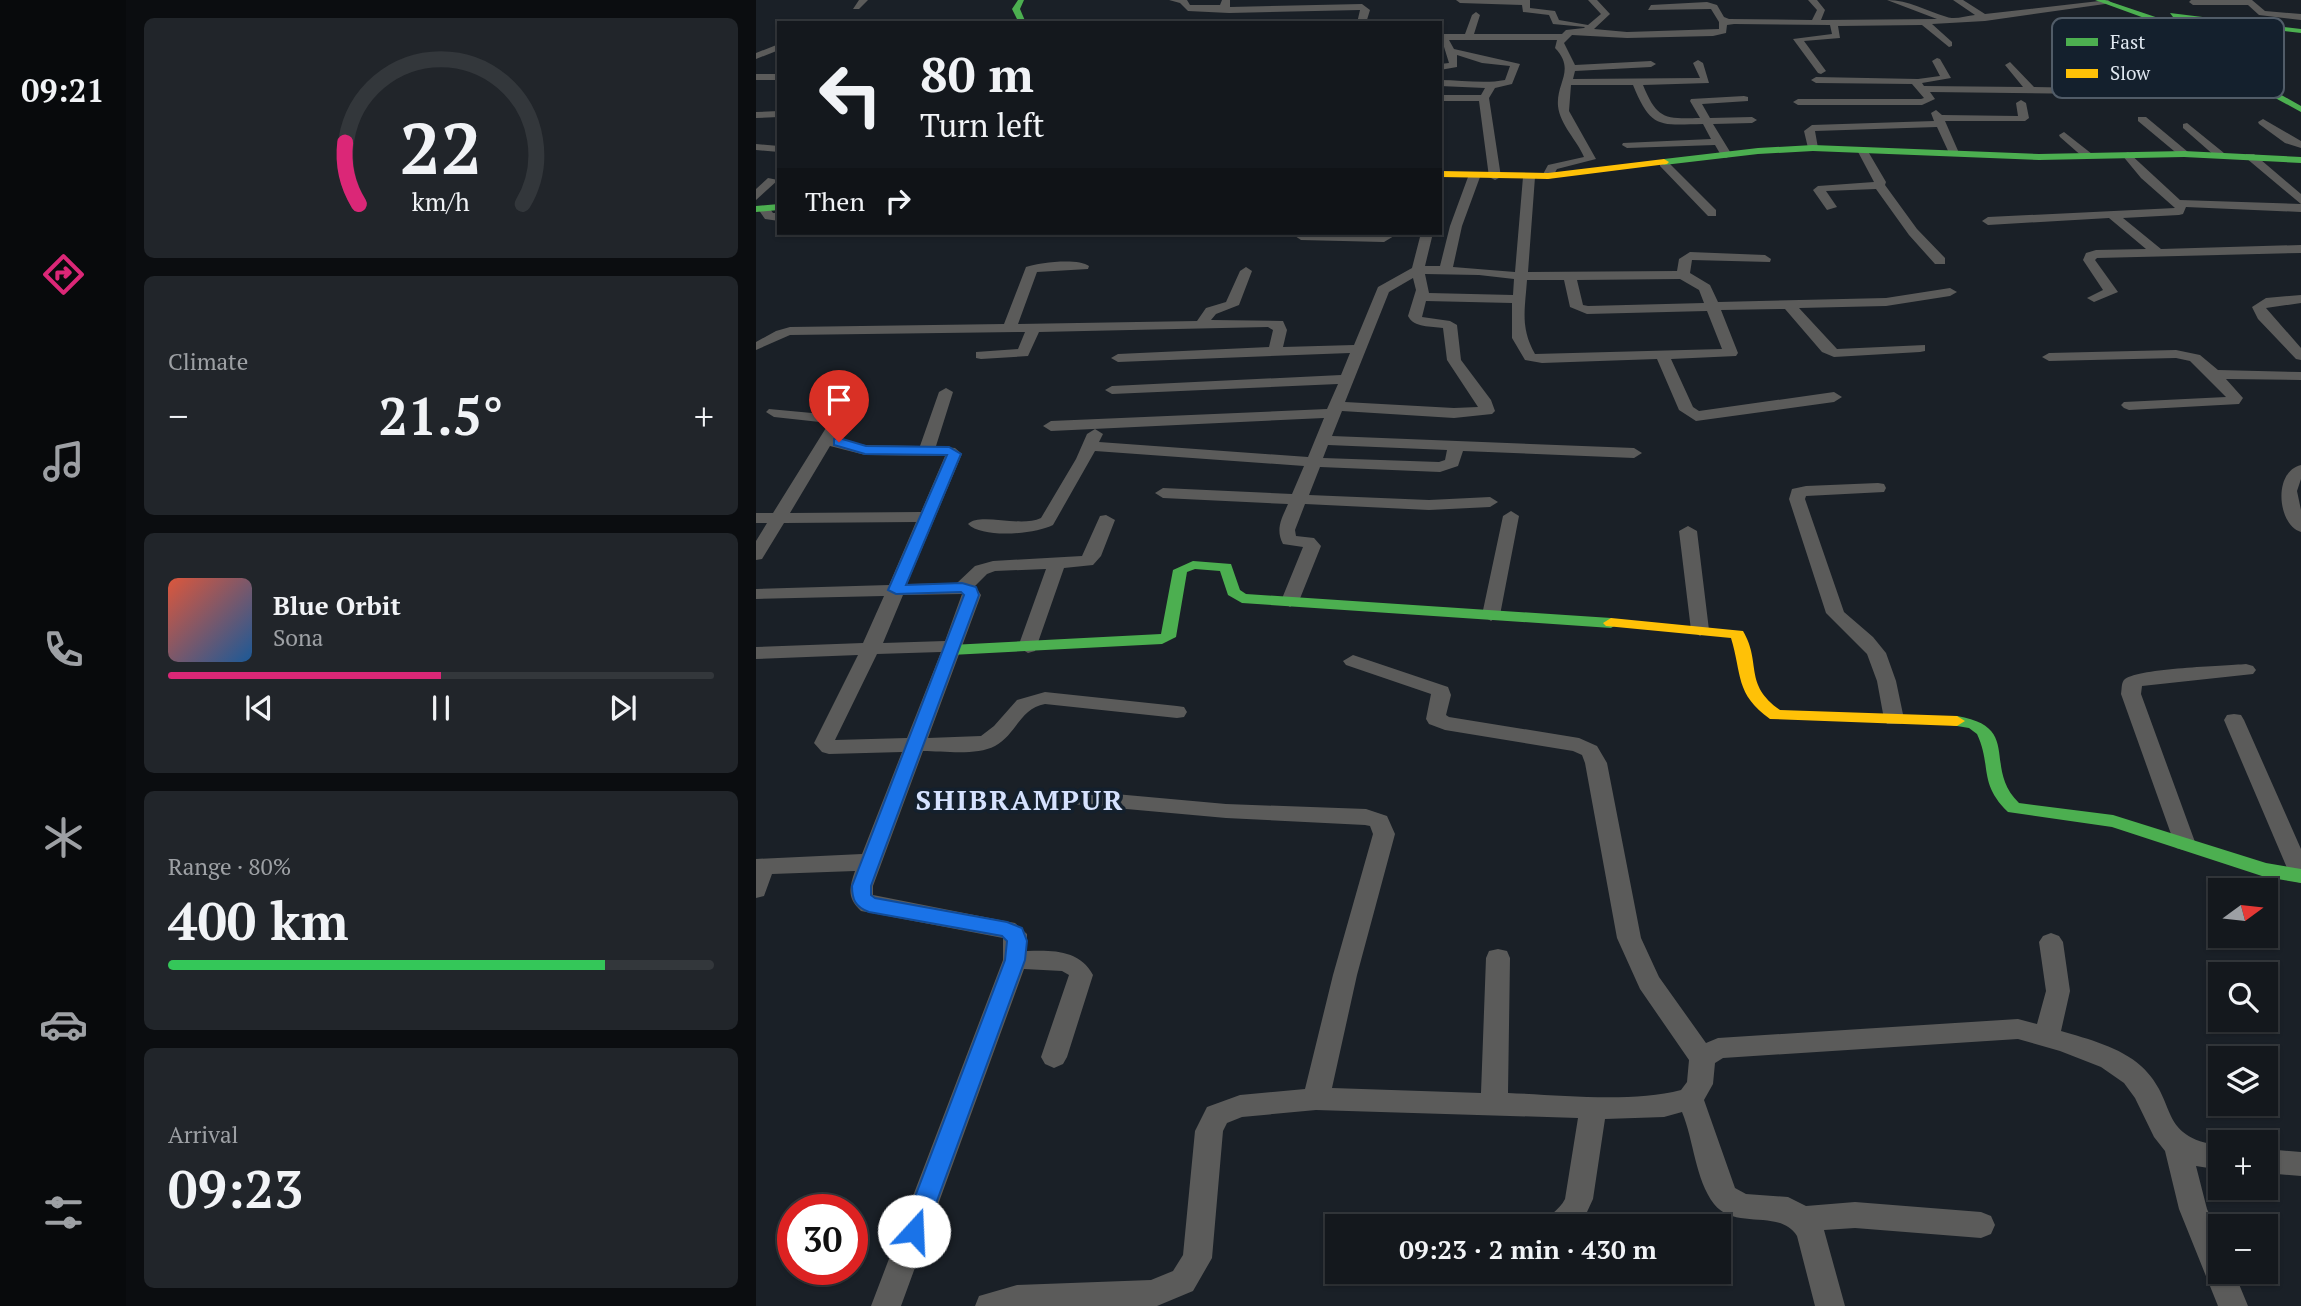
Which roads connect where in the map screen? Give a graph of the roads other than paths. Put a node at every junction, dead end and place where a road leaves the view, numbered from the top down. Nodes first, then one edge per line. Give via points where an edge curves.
1 (864, 0) edge
2 (1021, 0) edge
3 (1173, 0) edge
4 (1460, 0) edge
5 (1592, 0) edge
6 (1812, 0) edge
7 (1891, 0) edge
8 (1957, 0) edge
9 (2103, 2) edge
10 (2193, 2) dead end
11 (1225, 4) edge
12 (1322, 4) edge
13 (1367, 4) edge
14 (856, 7) dead end
15 (1651, 8) dead end
16 (2126, 10) junction
17 (1476, 15) dead end
18 (1523, 15) edge
19 (2301, 17) edge
20 (1985, 18) junction
21 (2150, 18) edge
22 (2193, 18) edge
23 (1022, 21) edge
24 (1314, 21) edge
25 (1361, 21) edge
26 (1816, 21) junction
27 (1947, 21) junction
28 (1726, 22) junction
29 (1833, 22) junction
30 (1924, 22) junction
31 (1589, 29) junction
32 (1469, 36) junction
33 (1442, 37) edge
34 (1563, 37) junction
35 (1949, 44) dead end
36 (777, 48) edge
37 (1455, 52) junction
38 (756, 56) edge
39 (1937, 61) dead end
40 (1698, 63) dead end
41 (1651, 64) dead end
42 (2010, 65) dead end
43 (1442, 66) edge
44 (1571, 68) junction
45 (756, 77) edge
46 (777, 77) edge
47 (1567, 82) junction
48 (1637, 82) junction
49 (1442, 83) edge
50 (1921, 85) junction
51 (1491, 86) junction
52 (2031, 90) junction
53 (2052, 90) edge
54 (1442, 97) edge
55 (1484, 98) junction
56 (2281, 98) edge
57 (1744, 99) dead end
58 (1798, 102) dead end
59 (1928, 102) junction
60 (2021, 103) dead end
61 (2301, 109) edge
62 (777, 114) edge
63 (756, 115) edge
64 (2142, 119) dead end
65 (1752, 120) dead end
66 (1941, 121) junction
67 (2263, 122) dead end
68 (2188, 125) dead end
69 (1708, 126) junction
70 (2064, 135) dead end
71 (2301, 145) edge
72 (756, 147) edge
73 (1722, 148) junction
74 (1813, 148) junction
75 (777, 149) edge
76 (1862, 150) junction
77 (1954, 153) junction
78 (2184, 154) junction
79 (2128, 155) junction
80 (2220, 155) junction
81 (2088, 156) junction
82 (2250, 156) junction
83 (2301, 160) edge
84 (1664, 164) junction
85 (1442, 174) edge
86 (1548, 176) junction
87 (1474, 177) junction
88 (1495, 177) junction
89 (1529, 177) junction
90 (772, 180) dead end
91 (1879, 185) junction
92 (2301, 200) edge
93 (2177, 203) junction
94 (764, 205) edge
95 (1831, 207) dead end
96 (2301, 208) edge
97 (1712, 213) dead end
98 (2111, 214) junction
99 (777, 217) edge
100 (1988, 221) dead end
101 (1389, 235) edge
102 (1427, 235) edge
103 (1301, 236) dead end
104 (2301, 249) edge
105 (2158, 253) junction
106 (1765, 259) dead end
107 (1940, 261) dead end
108 (1083, 266) dead end
109 (1418, 270) junction
110 (1447, 270) junction
111 (1246, 271) dead end
112 (1683, 275) junction
113 (1519, 276) junction
114 (1570, 276) junction
115 (1950, 292) dead end
116 (1422, 297) junction
117 (2094, 298) dead end
118 (1518, 299) junction
119 (2301, 299) edge
120 (1788, 304) junction
121 (1714, 307) junction
122 (1201, 325) junction
123 (1009, 329) junction
124 (1033, 329) junction
125 (756, 346) edge
126 (1920, 348) dead end
127 (1359, 349) junction
128 (1279, 351) junction
129 (981, 355) dead end
130 (1662, 355) junction
131 (2301, 356) edge
132 (2049, 357) dead end
133 (1118, 358) dead end
134 (2214, 374) junction
135 (2301, 376) edge
136 (1347, 379) junction
137 (1112, 390) dead end
138 (946, 392) dead end
139 (1833, 397) dead end
140 (2129, 405) dead end
141 (1334, 410) junction
142 (774, 412) dead end
143 (1419, 412) junction
144 (1099, 423) junction
145 (1051, 426) dead end
146 (1323, 440) junction
147 (828, 441) junction
148 (1425, 445) junction
149 (1091, 446) junction
150 (1456, 446) junction
151 (927, 450) junction
152 (1634, 453) dead end
153 (1314, 463) junction
154 (2301, 470) edge
155 (1878, 488) dead end
156 (1163, 493) dead end
157 (1298, 500) junction
158 (1490, 502) dead end
159 (1511, 516) dead end
160 (927, 517) junction
161 (756, 518) edge
162 (779, 518) junction
163 (1106, 520) dead end
164 (977, 524) dead end
165 (2301, 527) edge
166 (1688, 531) dead end
167 (756, 555) edge
168 (1056, 564) junction
169 (962, 588) junction
170 (896, 590) junction
171 (756, 594) edge
172 (1290, 601) junction
173 (1490, 615) junction
174 (1700, 630) junction
175 (1028, 647) junction
176 (952, 648) junction
177 (870, 650) junction
178 (756, 653) edge
179 (1353, 662) dead end
180 (2246, 670) dead end
181 (1177, 712) dead end
182 (1894, 719) junction
183 (2234, 720) dead end
184 (914, 747) junction
185 (1060, 796) dead end
186 (2184, 842) junction
187 (871, 862) junction
188 (760, 867) edge
189 (2301, 876) edge
190 (756, 890) edge
191 (2051, 942) dead end
192 (1498, 958) dead end
193 (1015, 960) junction
194 (2047, 1036) junction
195 (1054, 1057) dead end
196 (1702, 1058) junction
197 (1315, 1099) junction
198 (1690, 1099) junction
199 (1494, 1104) junction
200 (1593, 1107) junction
201 (2178, 1148) junction
202 (2208, 1156) edge
203 (2278, 1162) edge
204 (2301, 1164) edge
205 (1572, 1214) edge
206 (1802, 1219) junction
207 (1981, 1225) dead end
208 (886, 1306) edge
209 (990, 1306) edge
210 (1830, 1306) edge
211 (2233, 1306) edge

1 - 14 street
2 - 23 street via 1016,9
3 - 11 street via 1183,1 1188,8
4 - 18 street
5 - 31 street via 1606,14
6 - 26 street via 1821,10
7 - 27 street
8 - 20 street
9 - 16 street
9 - 20 street
10 - 19 street via 2250,2 2262,13
11 - 12 street
12 - 13 street
12 - 24 street
13 - 25 street
15 - 28 street via 1711,6
16 - 21 street
16 - 22 street
17 - 32 street
18 - 31 street via 1552,13 1559,23
18 - 32 street
18 - 34 street
20 - 27 street
26 - 28 street
26 - 29 street
27 - 30 street
28 - 31 street via 1723,31 1713,33 1627,35
29 - 30 street
29 - 50 street via 1836,36 1798,39 1818,75 1911,80
30 - 35 street
31 - 34 street
32 - 33 street
33 - 37 street
34 - 44 street via 1559,46 1568,54
36 - 38 street
37 - 43 street via 1453,66
37 - 51 street via 1514,62 1509,82
39 - 50 street via 1944,79
40 - 48 street via 1706,81
41 - 44 street
42 - 52 street
44 - 47 street
45 - 46 street
47 - 48 street
47 - 86 street via 1563,108 1590,159 1552,167
48 - 69 street via 1644,103 1658,119
49 - 51 street
50 - 52 street
50 - 59 street
51 - 55 street
52 - 53 street
54 - 55 street
55 - 88 street
56 - 61 street
57 - 69 street via 1697,99
58 - 59 street
59 - 66 street
60 - 66 street via 2021,119
62 - 63 street
64 - 78 street
65 - 69 street
66 - 74 street via 1812,128
66 - 77 street
67 - 71 street
68 - 80 street
69 - 73 street
69 - 73 street via 1628,139
70 - 81 street
72 - 75 street
73 - 74 street
73 - 84 street
74 - 76 street
76 - 77 street
76 - 91 street
77 - 81 street
78 - 79 street
78 - 80 street
79 - 81 street
79 - 93 street
80 - 82 street
82 - 83 street
82 - 92 street
84 - 86 street
84 - 97 street
85 - 87 street
86 - 89 street
87 - 88 street
87 - 110 street via 1456,226
88 - 89 street
89 - 113 street
90 - 94 street
91 - 95 street via 1822,188 1819,190
91 - 107 street
93 - 96 street
93 - 98 street via 2179,211
94 - 99 street via 769,216
98 - 100 street
98 - 105 street
101 - 103 street
102 - 109 street
104 - 105 street
105 - 117 street via 2090,256 2111,292
106 - 112 street via 1690,256 1685,259
108 - 123 street via 1031,270
109 - 110 street
109 - 116 street
109 - 127 street via 1383,290
110 - 113 street
111 - 122 street via 1232,305 1211,311
112 - 114 street
112 - 121 street via 1705,288
113 - 114 street
113 - 118 street
114 - 121 street via 1580,309
115 - 120 street via 1886,302
116 - 118 street
116 - 143 street via 1417,320 1450,325 1454,360 1487,409 1481,413
118 - 130 street via 1518,338 1530,357
119 - 131 street via 2266,302 2259,307
120 - 121 street
120 - 126 street via 1834,353
121 - 130 street via 1731,353
122 - 124 street
122 - 128 street via 1278,324
123 - 124 street
123 - 125 street via 790,331
124 - 129 street via 1023,353
127 - 128 street
127 - 136 street
128 - 133 street
130 - 139 street via 1687,410 1696,416
132 - 134 street via 2176,354 2195,358
134 - 135 street
134 - 140 street via 2234,401
136 - 137 street
136 - 141 street
138 - 151 street
141 - 143 street
141 - 144 street
141 - 146 street
142 - 147 street via 835,416 839,423
143 - 148 street
144 - 145 street
144 - 149 street
146 - 148 street
146 - 153 street
147 - 151 street via 865,450
147 - 162 street
148 - 150 street
149 - 153 street
149 - 164 street via 1040,526
150 - 152 street
150 - 153 street via 1452,463 1440,467
151 - 160 street via 954,454
153 - 157 street
154 - 165 street via 2291,479 2287,492
155 - 182 street via 1806,491 1798,493 1797,499 1835,613 1873,648
156 - 157 street
157 - 158 street via 1429,505
157 - 172 street via 1286,536 1312,546
159 - 173 street
160 - 162 street
160 - 170 street
161 - 162 street
162 - 167 street
163 - 168 street via 1092,556
166 - 174 street
168 - 169 street via 993,566 981,570
168 - 175 street
169 - 170 street
169 - 176 street via 972,595
170 - 171 street
170 - 177 street
172 - 173 street
172 - 175 street via 1233,595 1226,567 1193,565 1180,570 1168,637
173 - 174 street
174 - 182 street via 1738,634 1749,695 1776,715
175 - 176 street
176 - 177 street
176 - 184 street
177 - 178 street
177 - 184 street via 824,743 829,747
179 - 196 street via 1441,691 1435,713 1436,719 1445,723 1537,736 1590,751 1629,939 1649,982
180 - 186 street via 2132,683 2131,694
181 - 184 street via 1032,698 985,743
182 - 186 street via 1979,725 1988,734 1996,793 2002,803 2113,821
183 - 189 street
184 - 187 street
185 - 197 street via 1379,821 1384,834
186 - 189 street via 2264,870
187 - 188 street
187 - 193 street via 861,886 862,898 869,905 1007,929 1017,941
188 - 190 street
191 - 194 street via 2058,991
192 - 199 street
193 - 195 street via 1070,962 1079,968 1081,975
193 - 208 street
194 - 196 street via 1996,1029 1718,1048
194 - 201 street via 2118,1063 2133,1075 2163,1132
196 - 198 street via 1700,1084
197 - 199 street
197 - 209 street via 1240,1106 1217,1115 1209,1131 1197,1258 1183,1281 1152,1294 1017,1299
198 - 200 street via 1664,1106
198 - 206 street via 1725,1197 1742,1206 1788,1210
199 - 200 street
200 - 205 street via 1579,1199
201 - 202 street
201 - 211 street via 2193,1209
203 - 204 street
206 - 207 street via 1855,1215
206 - 210 street via 1810,1232

